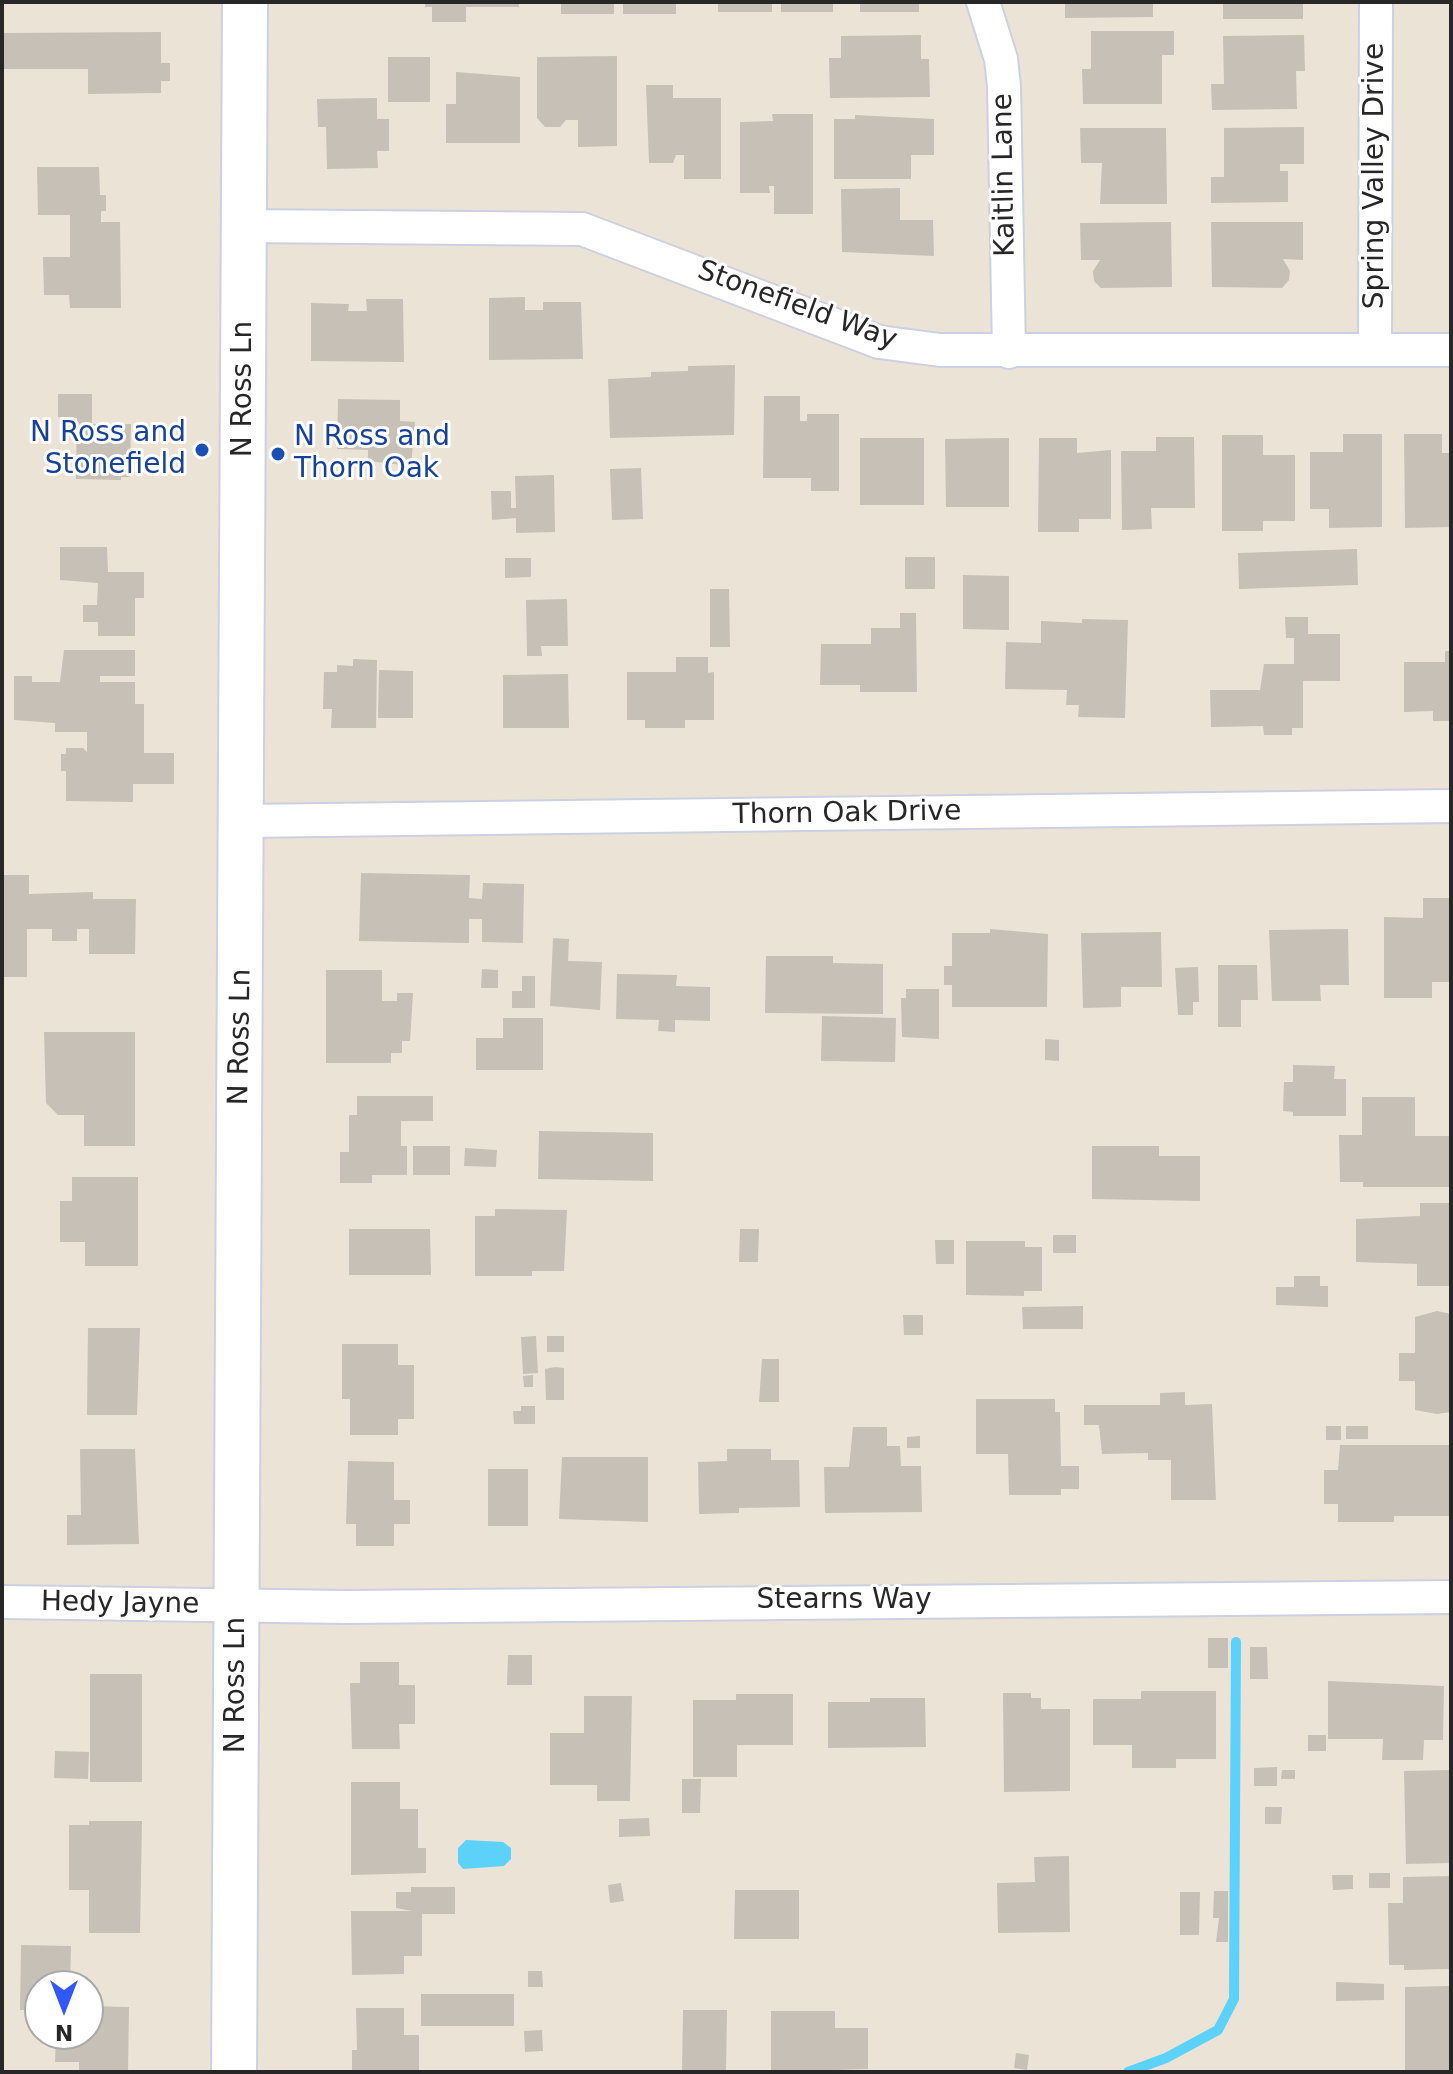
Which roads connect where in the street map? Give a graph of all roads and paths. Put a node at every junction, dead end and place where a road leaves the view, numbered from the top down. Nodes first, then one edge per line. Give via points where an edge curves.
1 (245, 2) edge
2 (983, 2) edge
3 (1376, 2) edge
4 (245, 226) junction
5 (1375, 350) junction
6 (1451, 350) edge
7 (1009, 352) junction
8 (1451, 806) edge
9 (243, 821) junction
10 (1451, 1597) edge
11 (2, 1602) edge
12 (238, 1607) junction
13 (234, 2072) edge

1 - 4 main road, N Ross Ln
2 - 7 street, Kaitlin Lane via 1004,86
3 - 5 street, Spring Valley Drive
4 - 7 street, Stonefield Way via 582,229 879,342
4 - 9 main road, N Ross Ln
5 - 6 street, Stonefield Way
5 - 7 street, Stonefield Way
8 - 9 street, Thorn Oak Drive
9 - 12 main road, N Ross Ln
10 - 12 street, Stearns Way
11 - 12 street, Hedy Jayne
12 - 13 main road, N Ross Ln

